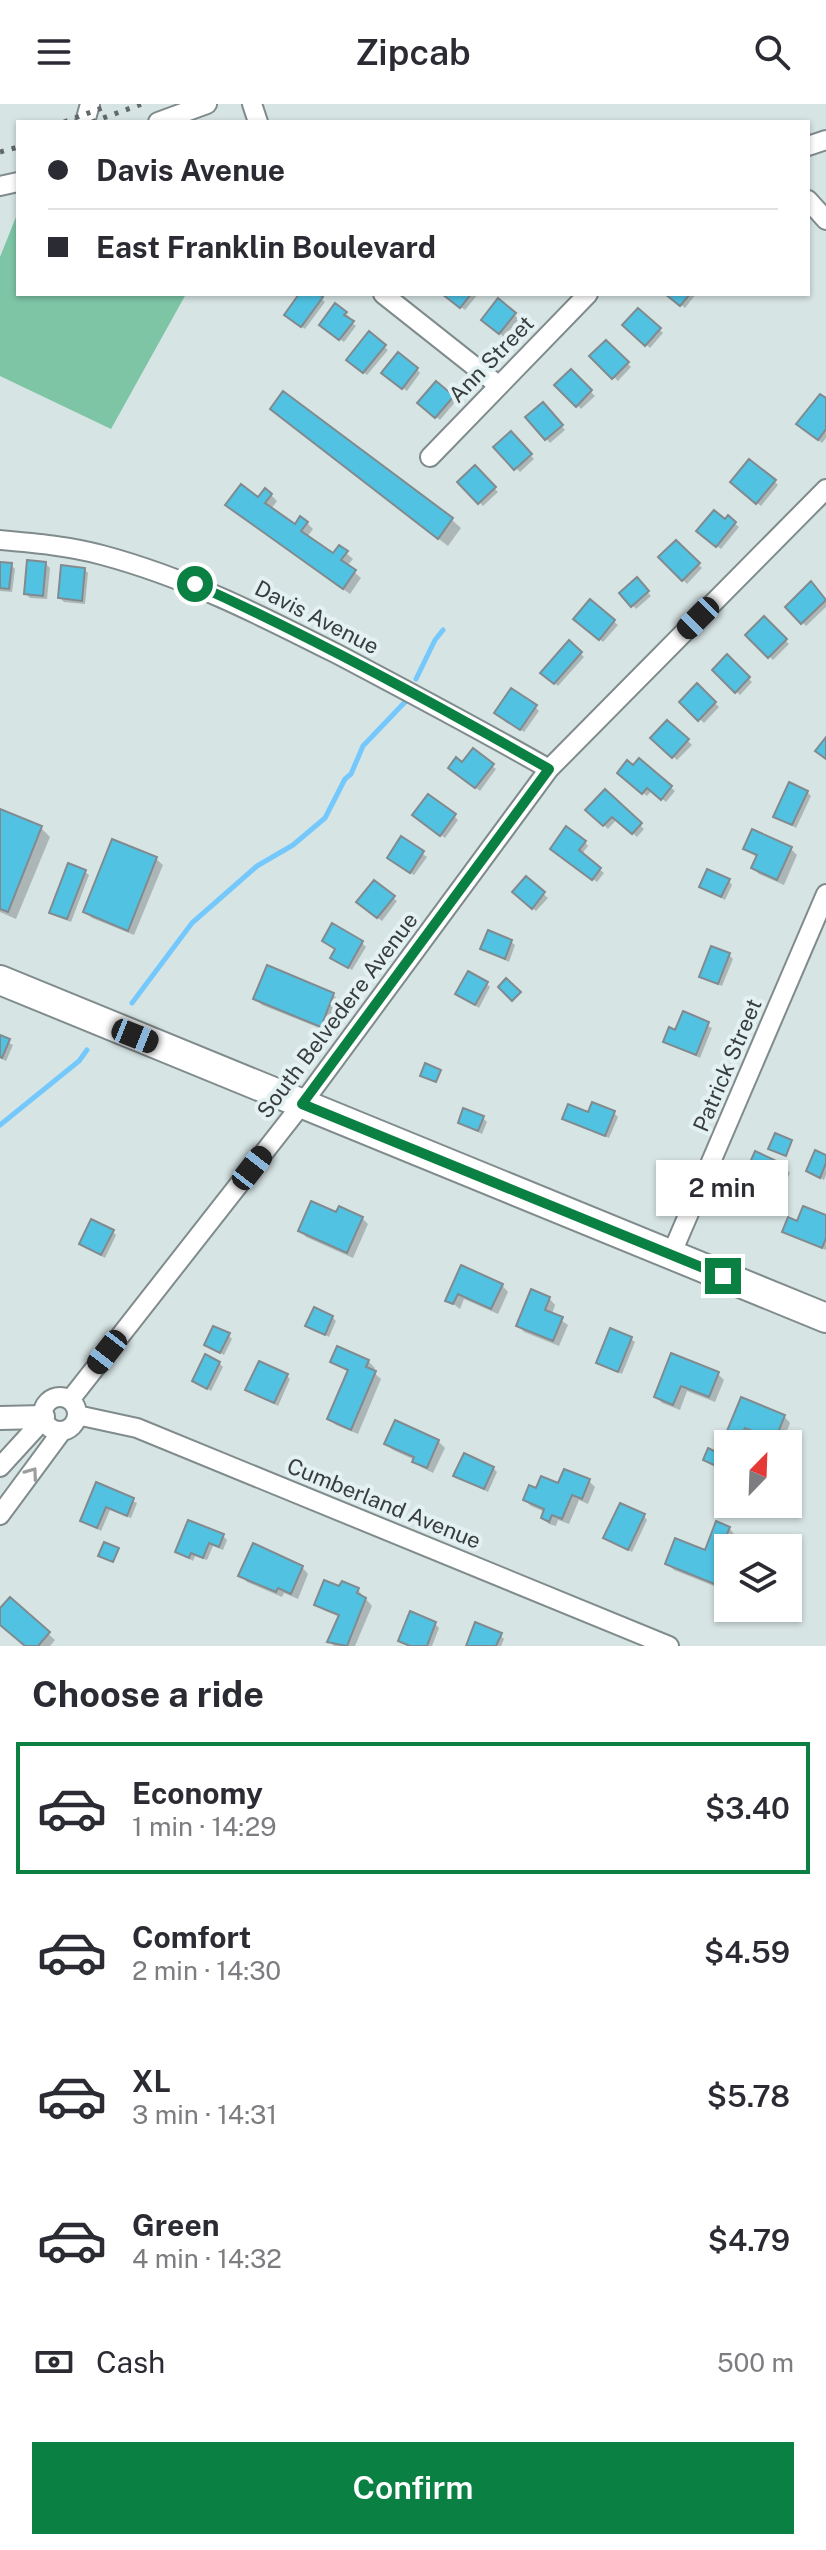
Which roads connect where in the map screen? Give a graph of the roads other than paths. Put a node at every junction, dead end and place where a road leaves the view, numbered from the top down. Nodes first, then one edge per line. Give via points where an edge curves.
1 (207, 104) edge
2 (163, 120) edge
3 (810, 202) edge
4 (826, 220) edge
5 (386, 296) edge
6 (586, 296) edge
7 (498, 385) junction
8 (430, 457) dead end
9 (826, 489) edge
10 (0, 540) edge
11 (549, 769) junction
12 (826, 894) edge
13 (0, 980) edge
14 (302, 1104) junction
15 (671, 1255) junction
16 (826, 1318) edge
17 (74, 1407) junction
18 (0, 1418) edge
19 (43, 1418) junction
20 (62, 1431) junction
21 (0, 1467) edge
22 (0, 1515) edge
23 (669, 1646) edge

1 - 2 street
3 - 4 street
5 - 7 street
6 - 7 street, Ann Street
7 - 8 street, Ann Street
9 - 11 street, South Belvedere Avenue
10 - 11 street, Davis Avenue via 99,554 195,584
11 - 14 street, South Belvedere Avenue
12 - 15 street, Patrick Street
13 - 14 main road
14 - 15 main road
14 - 17 street, South Belvedere Avenue
15 - 16 main road
17 - 19 street via 59,1397 49,1400
17 - 20 street via 71,1428
17 - 23 street, Cumberland Avenue
18 - 19 street
19 - 20 street via 51,1429
19 - 21 street
22 -> 20 street

